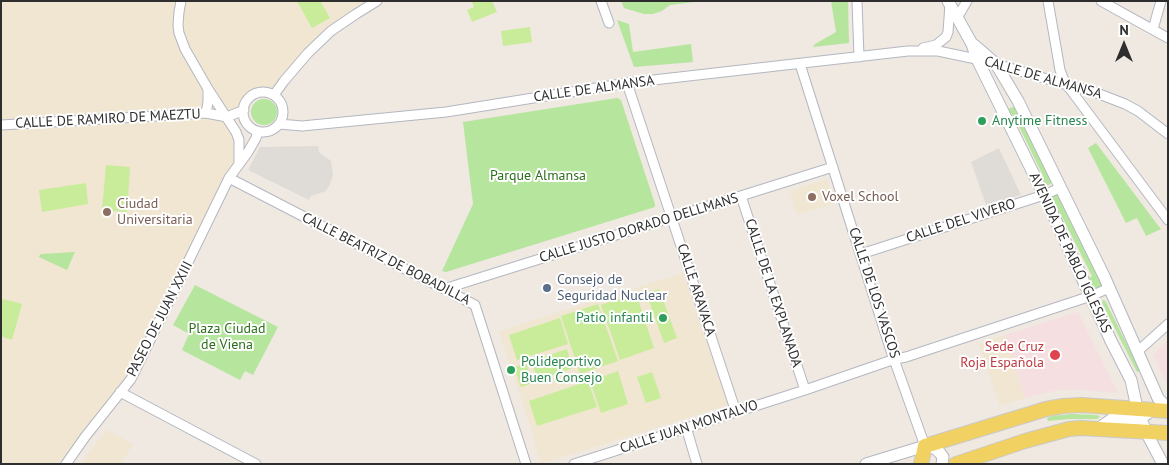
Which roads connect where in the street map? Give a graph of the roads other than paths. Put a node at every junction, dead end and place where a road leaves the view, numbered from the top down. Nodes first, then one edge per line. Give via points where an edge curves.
1 (181, 1) edge
2 (377, 1) edge
3 (601, 1) edge
4 (857, 1) edge
5 (967, 1) edge
6 (1048, 1) edge
7 (1102, 1) edge
8 (1161, 1) edge
9 (949, 2) edge
10 (1113, 4) edge
11 (957, 18) junction
12 (608, 23) dead end
13 (1153, 29) junction
14 (1168, 38) edge
15 (972, 44) junction
16 (908, 51) junction
17 (859, 57) junction
18 (978, 59) junction
19 (800, 64) junction
20 (996, 64) junction
21 (628, 83) junction
22 (1067, 85) junction
23 (208, 89) junction
24 (274, 95) junction
25 (244, 110) junction
26 (206, 113) junction
27 (227, 117) junction
28 (280, 124) junction
29 (1, 125) edge
30 (258, 131) junction
31 (1168, 134) edge
32 (239, 164) junction
33 (834, 167) junction
34 (229, 178) junction
35 (1060, 188) junction
36 (1044, 195) junction
37 (741, 196) junction
38 (672, 218) junction
39 (1168, 220) edge
40 (861, 254) junction
41 (1109, 288) junction
42 (444, 289) junction
43 (1091, 296) junction
44 (1168, 324) edge
45 (1138, 351) junction
46 (895, 359) junction
47 (804, 390) junction
48 (120, 392) junction
49 (1162, 407) edge
50 (736, 412) junction
51 (1139, 413) junction
52 (686, 427) junction
53 (1098, 429) junction
54 (1146, 432) junction
55 (1168, 433) edge
56 (926, 446) junction
57 (66, 464) edge
58 (256, 464) edge
59 (526, 464) edge
60 (574, 464) edge
61 (697, 464) edge
62 (866, 464) edge
63 (921, 464) edge
64 (942, 464) edge
65 (956, 464) edge
66 (1163, 464) edge

1 - 23 street via 179,33
2 - 24 street via 331,31 308,53
3 - 12 street
4 - 17 street
5 - 11 street
6 - 22 street via 1060,70
7 - 10 street
8 - 13 street
9 - 11 street, AVENIDA DE PABLO IGLESIAS
9 - 16 street, CALLE DE ALMANSA via 946,37 936,45
10 - 13 street
11 - 15 street, AVENIDA DE PABLO IGLESIAS
13 - 14 street
15 - 18 street, AVENIDA DE PABLO IGLESIAS
15 - 20 street, AVENIDA DE PABLO IGLESIAS
16 - 17 street, CALLE DE ALMANSA
16 - 18 street, CALLE DE ALMANSA via 938,51
17 - 19 street, CALLE DE ALMANSA
18 - 20 street, CALLE DE ALMANSA
18 - 36 street, AVENIDA DE PABLO IGLESIAS
19 - 21 street, CALLE DE ALMANSA
19 - 33 street, CALLE DE LOS VASCOS
20 - 22 street, CALLE DE ALMANSA
20 - 35 street, AVENIDA DE PABLO IGLESIAS via 1018,101
21 - 28 street, CALLE DE ALMANSA via 446,112 302,126
21 - 38 street, CALLE ARAVACA
22 - 31 street, CALLE DE ALMANSA via 1125,104
22 - 39 street
23 - 26 street
23 - 27 street
24 - 25 street via 254,94
24 - 28 street via 282,105
25 - 27 street
25 - 30 street via 247,123
26 - 27 street, CALLE DE RAMIRO DE MAEZTU
26 - 29 street, CALLE DE RAMIRO DE MAEZTU
27 - 32 street via 239,140
28 - 30 street via 270,131
30 - 32 street, PASEO DE JUAN XXIII
32 - 34 street, PASEO DE JUAN XXIII
33 - 37 street, CALLE JUSTO DORADO DELLMANS
33 - 40 street, CALLE DE LOS VASCOS
34 - 42 street, CALLE BEATRIZ DE BOBADILLA
34 - 48 street, PASEO DE JUAN XXIII via 131,379
35 - 36 street, CALLE DEL VIVERO
35 - 41 street, AVENIDA DE PABLO IGLESIAS
36 - 40 street, CALLE DEL VIVERO
36 - 43 street, AVENIDA DE PABLO IGLESIAS
37 - 38 street, CALLE JUSTO DORADO DELLMANS
37 - 47 street, CALLE DE LA EXPLANADA
38 - 42 street, CALLE JUSTO DORADO DELLMANS
38 - 50 street, CALLE ARAVACA
40 - 46 street, CALLE DE LOS VASCOS
41 - 43 street, CALLE JUAN MONTALVO
41 - 45 street, AVENIDA DE PABLO IGLESIAS
42 - 59 street, CALLE BEATRIZ DE BOBADILLA via 475,305
43 - 46 street, CALLE JUAN MONTALVO
43 - 51 street, AVENIDA DE PABLO IGLESIAS via 1130,380
44 - 45 street
45 - 49 street, AVENIDA DE PABLO IGLESIAS
46 - 47 street, CALLE JUAN MONTALVO
46 - 56 street, CALLE DE LOS VASCOS
47 - 50 street, CALLE JUAN MONTALVO
48 - 57 street, PASEO DE JUAN XXIII
48 - 58 street
49 - 51 main road
50 - 52 street, CALLE JUAN MONTALVO
51 - 53 street via 1132,420 1112,418
51 - 54 street, AVENIDA DE PABLO IGLESIAS
51 - 56 main road via 1081,405 1063,406
52 - 60 street, CALLE JUAN MONTALVO
52 - 61 street
53 - 54 main road
53 - 65 main road via 1055,432
54 - 55 main road
54 - 66 street, AVENIDA DE PABLO IGLESIAS
56 - 62 street
56 - 63 main road
56 - 64 street via 940,453

